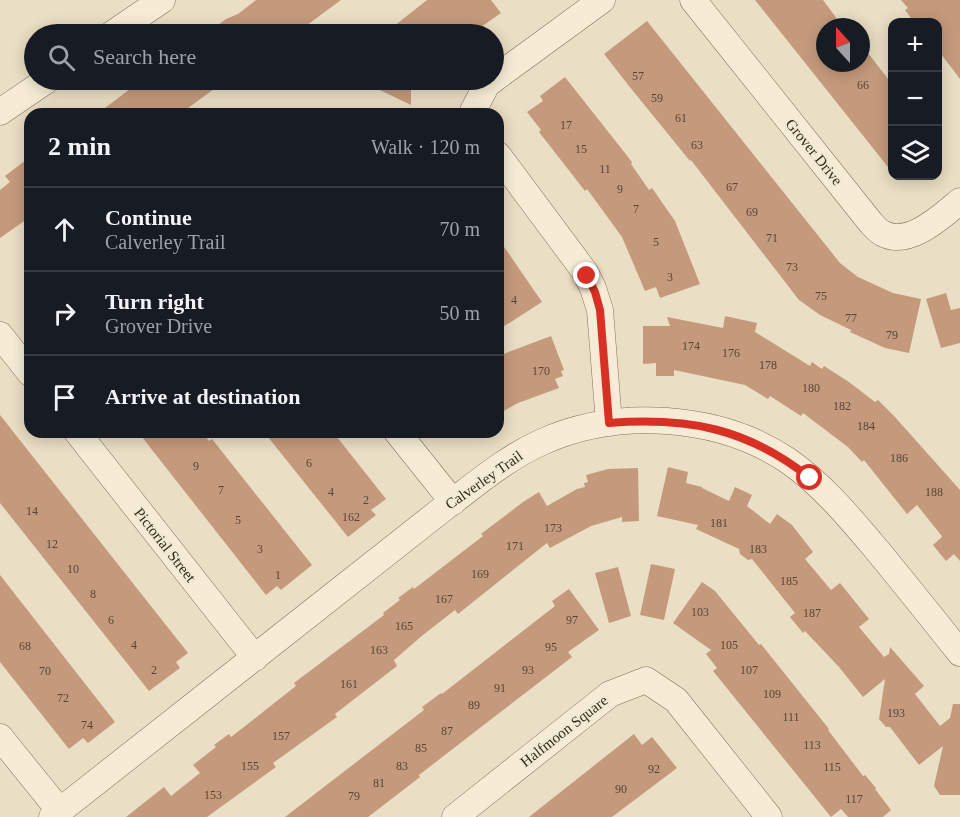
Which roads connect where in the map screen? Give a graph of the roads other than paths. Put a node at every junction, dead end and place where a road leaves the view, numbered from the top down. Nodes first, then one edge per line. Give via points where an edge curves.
1 (162, 0) edge
2 (602, 0) edge
3 (693, 0) edge
4 (127, 24) edge
5 (504, 71) edge
6 (32, 90) edge
7 (484, 90) edge
8 (475, 108) edge
9 (0, 112) edge
10 (504, 163) edge
11 (960, 201) edge
12 (0, 335) edge
13 (24, 365) edge
14 (609, 423) junction
15 (82, 438) edge
16 (402, 438) edge
17 (453, 502) junction
18 (960, 653) edge
19 (255, 658) junction
20 (0, 737) edge
21 (55, 814) edge
22 (455, 817) edge
23 (769, 817) edge

1 - 4 street
2 - 5 street
3 - 11 street, Grover Drive via 882,233 914,233
6 - 9 street
7 - 8 street
10 - 14 street via 593,288 600,310
12 - 13 street
14 - 17 street, Calverley Trail via 541,442 506,462
14 - 18 street, Calverley Trail via 653,420 725,431 788,461 845,512
15 - 19 street, Pictorial Street
16 - 17 street
17 - 19 street, Calverley Trail
19 - 21 street, Calverley Trail
20 - 21 street
22 - 23 street, Halfmoon Square via 610,694 646,680 676,700

